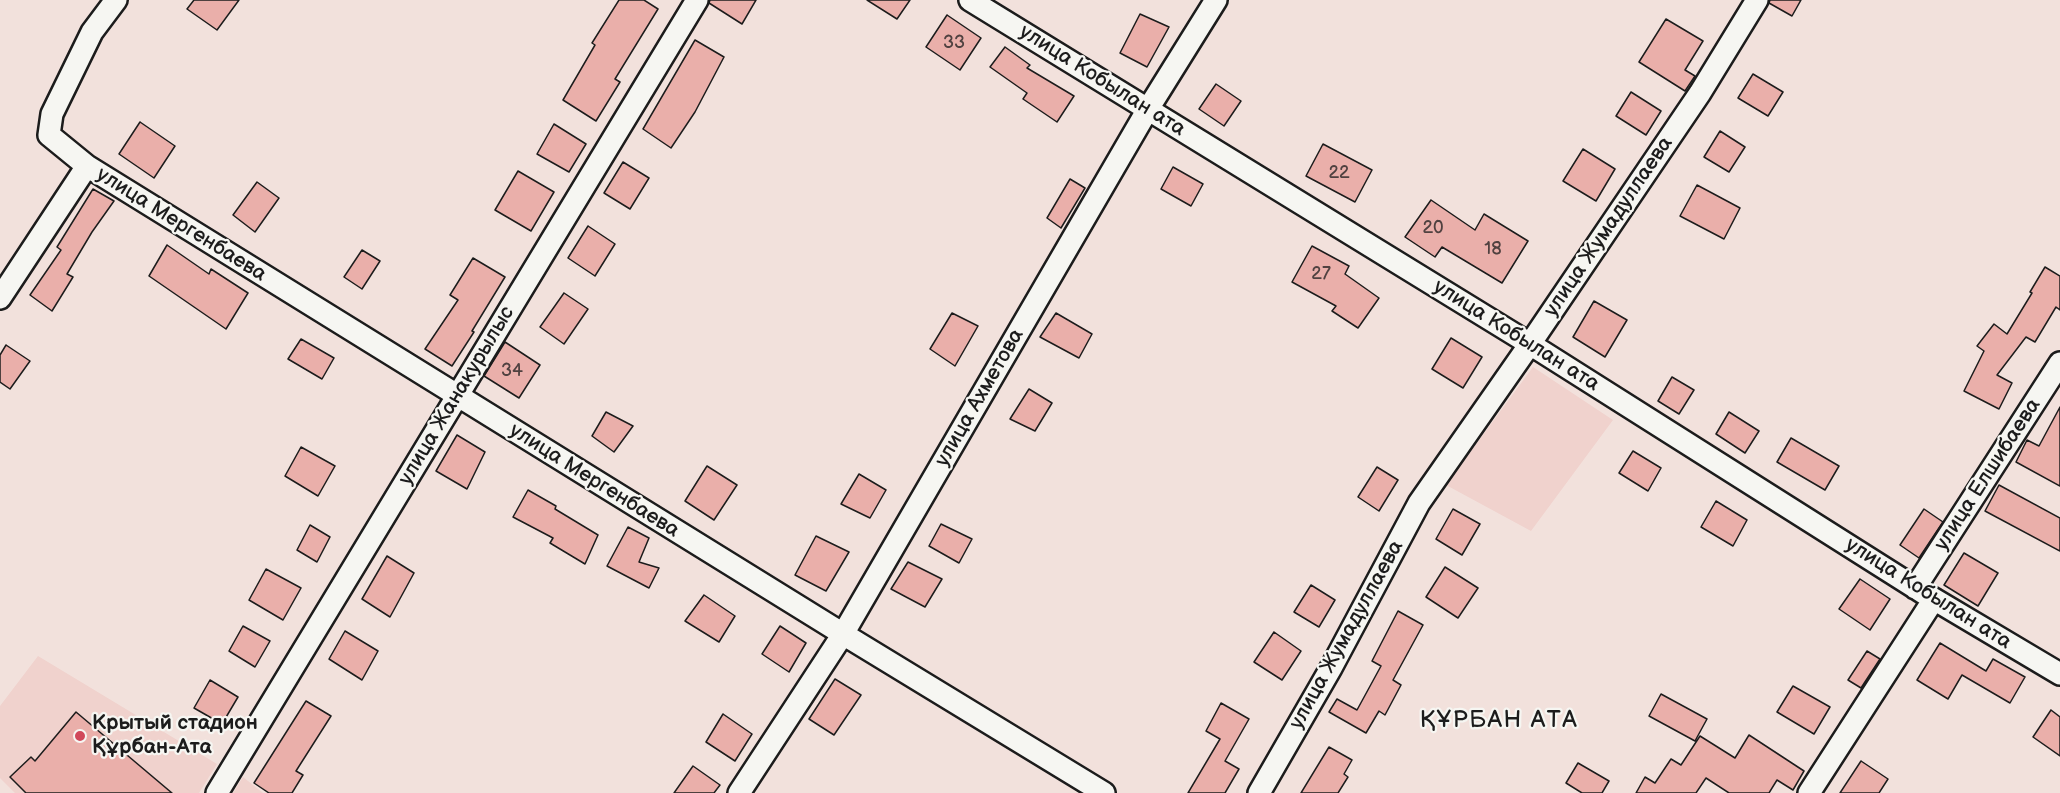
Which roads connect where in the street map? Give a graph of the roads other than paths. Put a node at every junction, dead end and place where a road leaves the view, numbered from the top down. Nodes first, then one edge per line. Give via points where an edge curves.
1 (117, 0) edge
2 (697, 0) edge
3 (970, 0) edge
4 (1216, 0) edge
5 (1757, 0) edge
6 (1148, 109) junction
7 (87, 166) junction
8 (0, 298) edge
9 (1530, 344) junction
10 (2060, 363) edge
11 (457, 396) junction
12 (1916, 588) junction
13 (1934, 599) junction
14 (843, 634) junction
15 (2060, 674) edge
16 (217, 793) edge
17 (739, 793) edge
18 (1104, 793) edge
19 (1259, 793) edge
20 (1809, 793) edge

1 - 7 street, улица Мергенбаева via 92,32 52,114 49,135
2 - 11 street, улица Жанакурылыс
3 - 6 street, улица Кобылан ата
4 - 6 street, улица Ахметова
5 - 9 street, улица Жумадуллаева via 1700,93
6 - 9 street, улица Кобылан ата
6 - 14 street, улица Ахметова
7 - 8 street
7 - 11 street, улица Мергенбаева
9 - 12 street, улица Кобылан ата
9 - 19 street, улица Жумадуллаева via 1419,503
10 - 12 street, улица Елшибаева
11 - 14 street, улица Мергенбаева
11 - 16 street, улица Жанакурылыс
12 - 13 street, улица Кобылан ата
13 - 15 street, улица Кобылан ата
13 - 20 street
14 - 17 street, улица Ахметова
14 - 18 street, улица Мергенбаева

